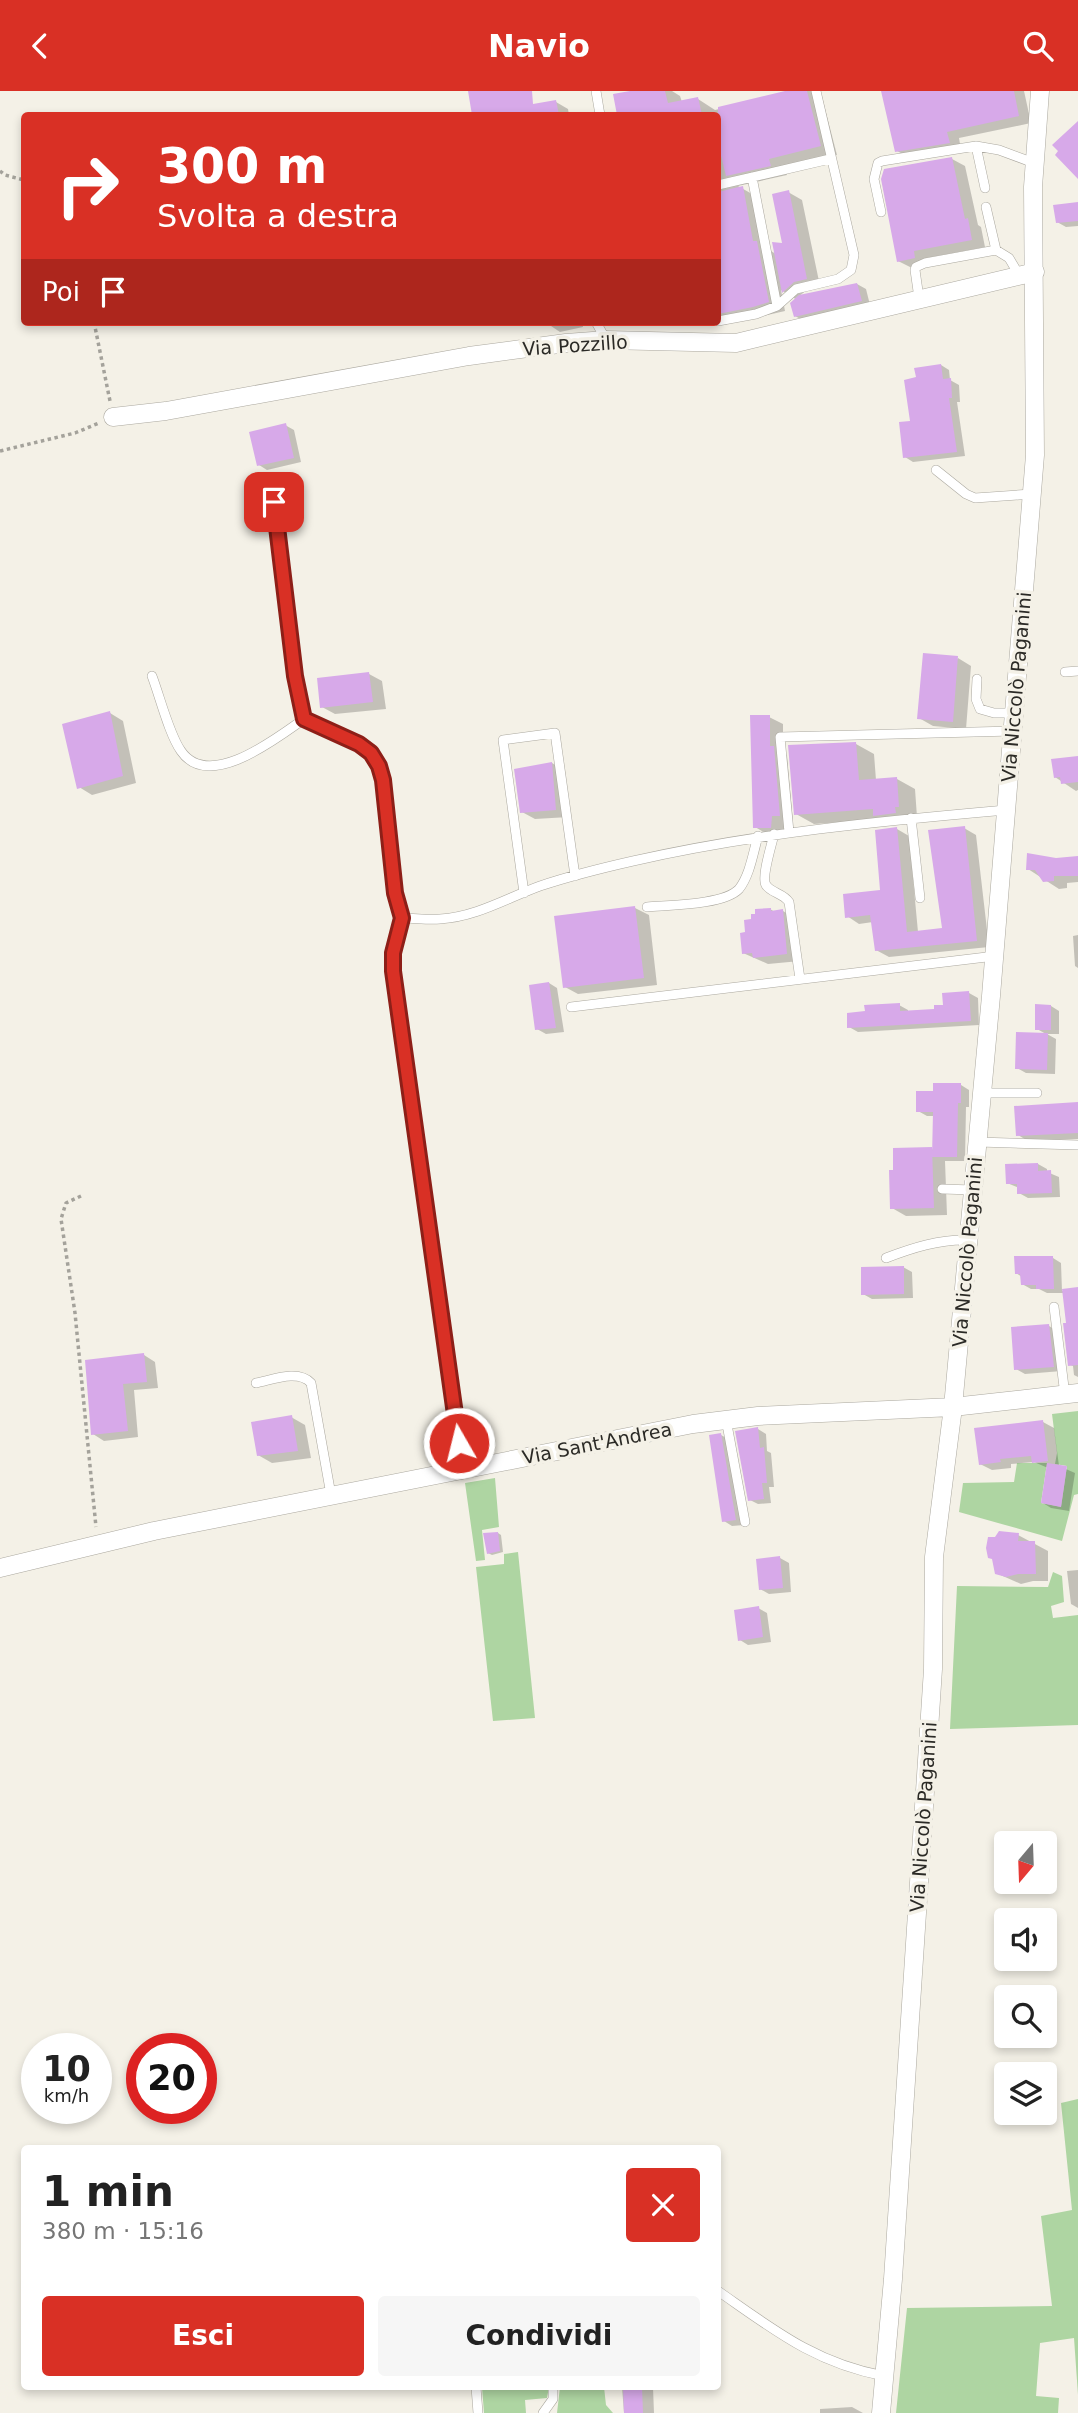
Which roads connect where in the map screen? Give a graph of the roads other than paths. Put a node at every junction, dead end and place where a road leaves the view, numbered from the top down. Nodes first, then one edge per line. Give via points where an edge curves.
1 (596, 91) edge
2 (816, 91) edge
3 (1040, 91) edge
4 (600, 112) edge
5 (976, 146) junction
6 (830, 159) junction
7 (1034, 163) junction
8 (752, 177) junction
9 (721, 184) edge
10 (985, 188) dead end
11 (986, 207) dead end
12 (881, 212) dead end
13 (996, 250) junction
14 (1027, 273) junction
15 (919, 298) junction
16 (777, 306) junction
17 (721, 320) edge
18 (598, 326) edge
19 (606, 340) junction
20 (113, 417) road end
21 (936, 470) dead end
22 (1032, 494) junction
23 (274, 502) dead end
24 (1078, 671) edge
25 (1065, 672) dead end
26 (152, 676) dead end
27 (976, 679) dead end
28 (304, 719) junction
29 (1014, 722) junction
30 (1006, 810) junction
31 (911, 818) junction
32 (789, 832) junction
33 (774, 834) junction
34 (758, 837) junction
35 (575, 876) junction
36 (524, 893) junction
37 (920, 898) dead end
38 (647, 907) dead end
39 (402, 918) junction
40 (995, 956) junction
41 (800, 979) junction
42 (570, 1007) dead end
43 (982, 1093) junction
44 (1037, 1093) dead end
45 (978, 1142) junction
46 (1078, 1145) edge
47 (942, 1189) dead end
48 (973, 1190) junction
49 (968, 1240) junction
50 (886, 1258) dead end
51 (1054, 1307) dead end
52 (256, 1383) dead end
53 (1071, 1394) edge
54 (953, 1407) junction
55 (726, 1419) junction
56 (463, 1469) junction
57 (331, 1496) junction
58 (745, 1522) dead end
59 (0, 1568) edge
60 (721, 2293) edge
61 (884, 2375) junction
62 (476, 2390) edge
63 (552, 2390) edge
64 (478, 2413) edge
65 (543, 2413) edge
66 (881, 2413) edge

1 - 4 lane
2 - 6 lane
3 - 7 street, Via Niccolò Paganini
5 - 7 lane
5 - 10 lane
5 - 12 lane via 878,163 874,179
6 - 8 lane
6 - 16 lane via 853,265 844,276 796,289
7 - 14 street, Via Niccolò Paganini
8 - 9 lane
8 - 16 lane
11 - 13 lane
13 - 14 lane
13 - 15 lane via 916,267
14 - 15 street, Via Pozzillo
14 - 22 street, Via Niccolò Paganini via 1035,455
15 - 19 street, Via Pozzillo via 731,344
16 - 17 lane
18 - 19 lane
19 - 20 street, Via Pozzillo via 469,356
21 - 22 lane via 975,498
22 - 29 street, Via Niccolò Paganini
23 - 28 lane
24 - 25 lane
26 - 28 lane via 178,746 189,760 200,764 245,757
27 - 29 lane via 980,709
28 - 39 lane via 359,744 376,758
29 - 30 street, Via Niccolò Paganini
29 - 32 lane via 780,737
30 - 31 lane
30 - 40 street, Via Niccolò Paganini
31 - 32 lane
31 - 37 lane
32 - 33 lane
33 - 34 lane
33 - 41 lane via 765,880 789,902
34 - 35 lane
34 - 38 lane via 747,875 734,893 713,900
35 - 36 lane
35 - 36 lane via 555,733 503,740
36 - 39 lane via 457,916
39 - 56 lane via 393,971
40 - 41 lane
40 - 43 street, Via Niccolò Paganini
41 - 42 lane
43 - 44 lane
43 - 45 street, Via Niccolò Paganini
45 - 46 lane
45 - 48 street, Via Niccolò Paganini
47 - 48 lane
48 - 49 street, Via Niccolò Paganini
49 - 50 lane via 926,1244
49 - 54 street, Via Niccolò Paganini
51 - 53 lane
52 - 57 lane via 301,1376 311,1383
53 - 54 street, Via Sant'Andrea
54 - 55 street, Via Sant'Andrea
54 - 61 street, Via Niccolò Paganini via 934,1557 933,1669
55 - 56 street, Via Sant'Andrea
55 - 58 lane
56 - 57 street, Via Sant'Andrea
57 - 59 street, Via Sant'Andrea via 98,1543
60 - 61 lane via 808,2351 850,2368
61 - 66 street, Via Niccolò Paganini
62 - 64 lane
63 - 65 lane via 553,2399

